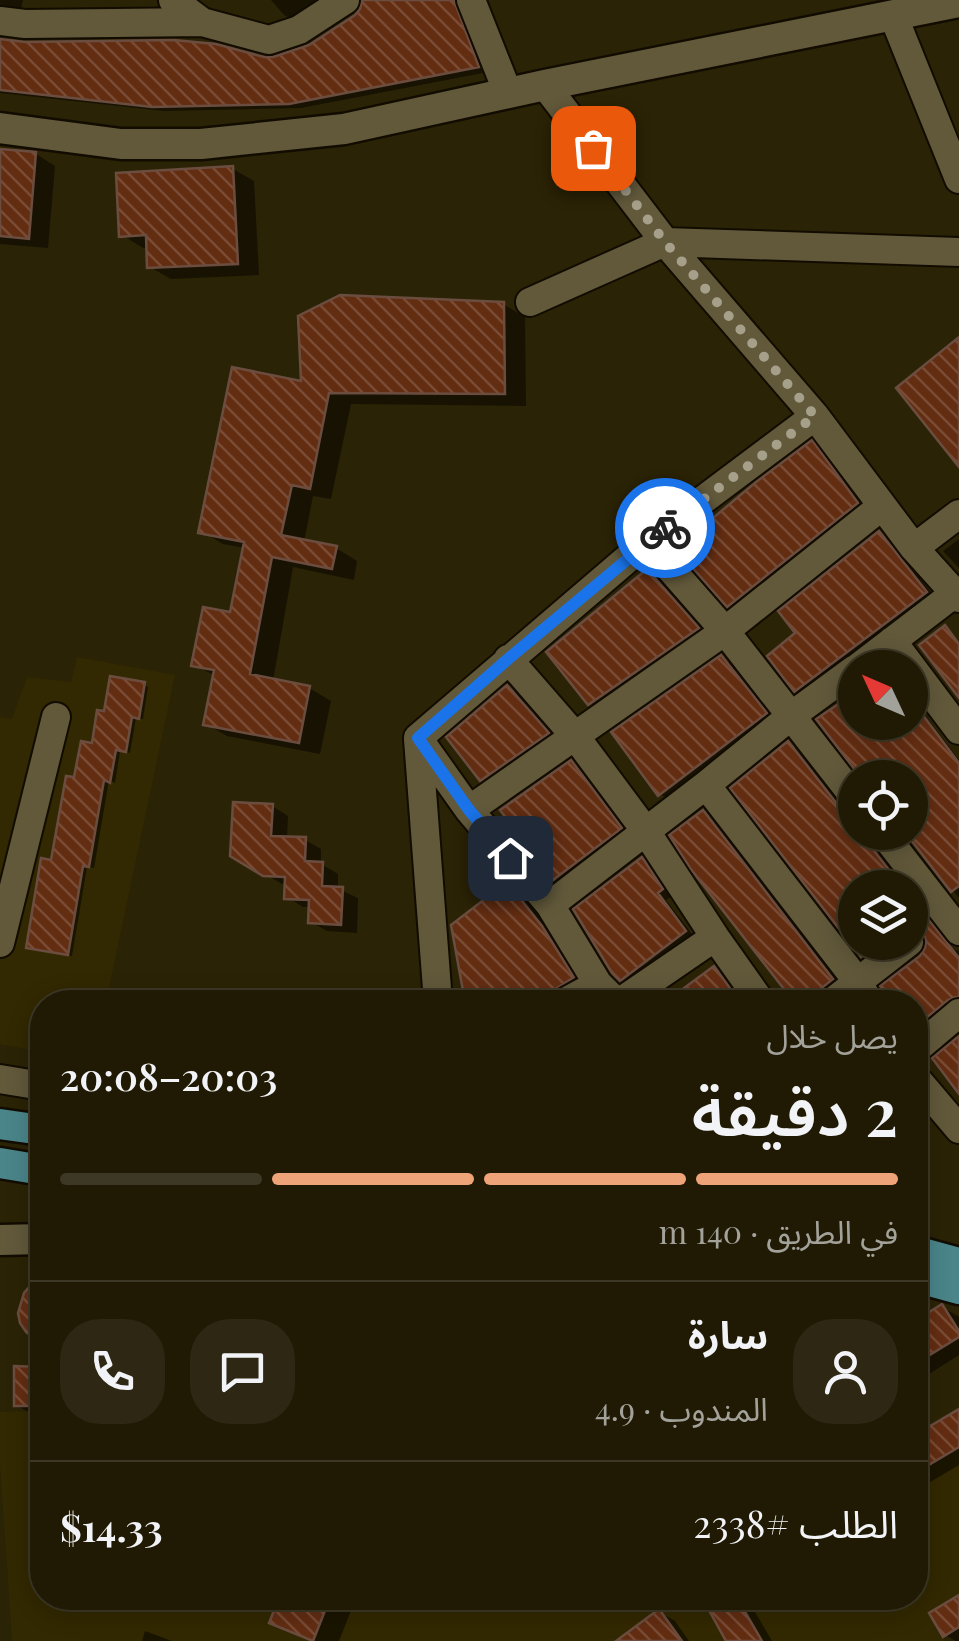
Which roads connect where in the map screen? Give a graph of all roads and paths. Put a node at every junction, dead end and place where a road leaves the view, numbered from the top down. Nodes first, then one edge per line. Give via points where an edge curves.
1 (173, 0) edge
2 (345, 0) edge
3 (471, 0) edge
4 (959, 2) edge
5 (17, 15) edge
6 (893, 15) junction
7 (202, 22) junction
8 (544, 85) junction
9 (508, 93) junction
10 (0, 128) edge
11 (959, 180) edge
12 (665, 242) junction
13 (959, 252) edge
14 (530, 302) dead end
15 (815, 416) junction
16 (882, 506) junction
17 (959, 514) edge
18 (648, 542) junction
19 (914, 548) junction
20 (957, 596) edge
21 (725, 631) junction
22 (892, 642) junction
23 (881, 650) edge
24 (508, 659) junction
25 (838, 681) edge
26 (791, 716) junction
27 (56, 717) dead end
28 (959, 730) edge
29 (575, 736) junction
30 (418, 738) junction
31 (838, 776) edge
32 (706, 784) junction
33 (469, 810) junction
34 (646, 830) junction
35 (897, 850) edge
36 (550, 905) junction
37 (954, 916) edge
38 (928, 931) edge
39 (714, 937) junction
40 (0, 942) edge
41 (892, 960) edge
42 (437, 990) edge
43 (607, 990) edge
44 (621, 990) edge
45 (752, 990) edge
46 (861, 990) edge
47 (865, 990) edge
48 (959, 1014) edge
49 (928, 1039) edge
50 (0, 1079) edge
51 (30, 1084) edge
52 (928, 1092) edge
53 (0, 1124) edge
54 (30, 1128) edge
55 (959, 1129) edge
56 (0, 1163) edge
57 (30, 1168) edge
58 (30, 1239) edge
59 (0, 1240) edge
60 (928, 1255) edge
61 (959, 1263) edge
62 (928, 1281) edge
63 (959, 1289) edge

1 - 7 street
2 - 7 street via 299,30 269,40
3 - 9 street
4 - 6 street
5 - 7 street
6 - 8 street
6 - 11 street
8 - 9 street
8 - 12 street
9 - 10 street via 344,129 200,144 121,144
12 - 13 street
12 - 14 street
12 - 15 street
15 - 16 street
15 - 18 street
16 - 19 street
16 - 21 street
17 - 19 street
18 - 21 street
18 - 24 street
19 - 20 street
20 - 22 street
21 - 26 street
21 - 29 street
22 - 23 street
22 - 28 street
24 - 29 street
24 - 30 street
25 - 26 street
26 - 31 street
26 - 32 street
27 - 40 street
29 - 33 street
29 - 34 street
30 - 33 street
30 - 42 street
32 - 34 street
32 - 46 street
33 - 36 street
34 - 36 street
34 - 39 street
35 - 37 street
36 - 43 street
37 - 38 street
39 - 44 street
39 - 45 street
41 - 47 street
48 - 49 street
50 - 51 street
52 - 55 street
53 - 54 main road
56 - 57 main road
58 - 59 street
60 - 61 main road
62 - 63 main road

